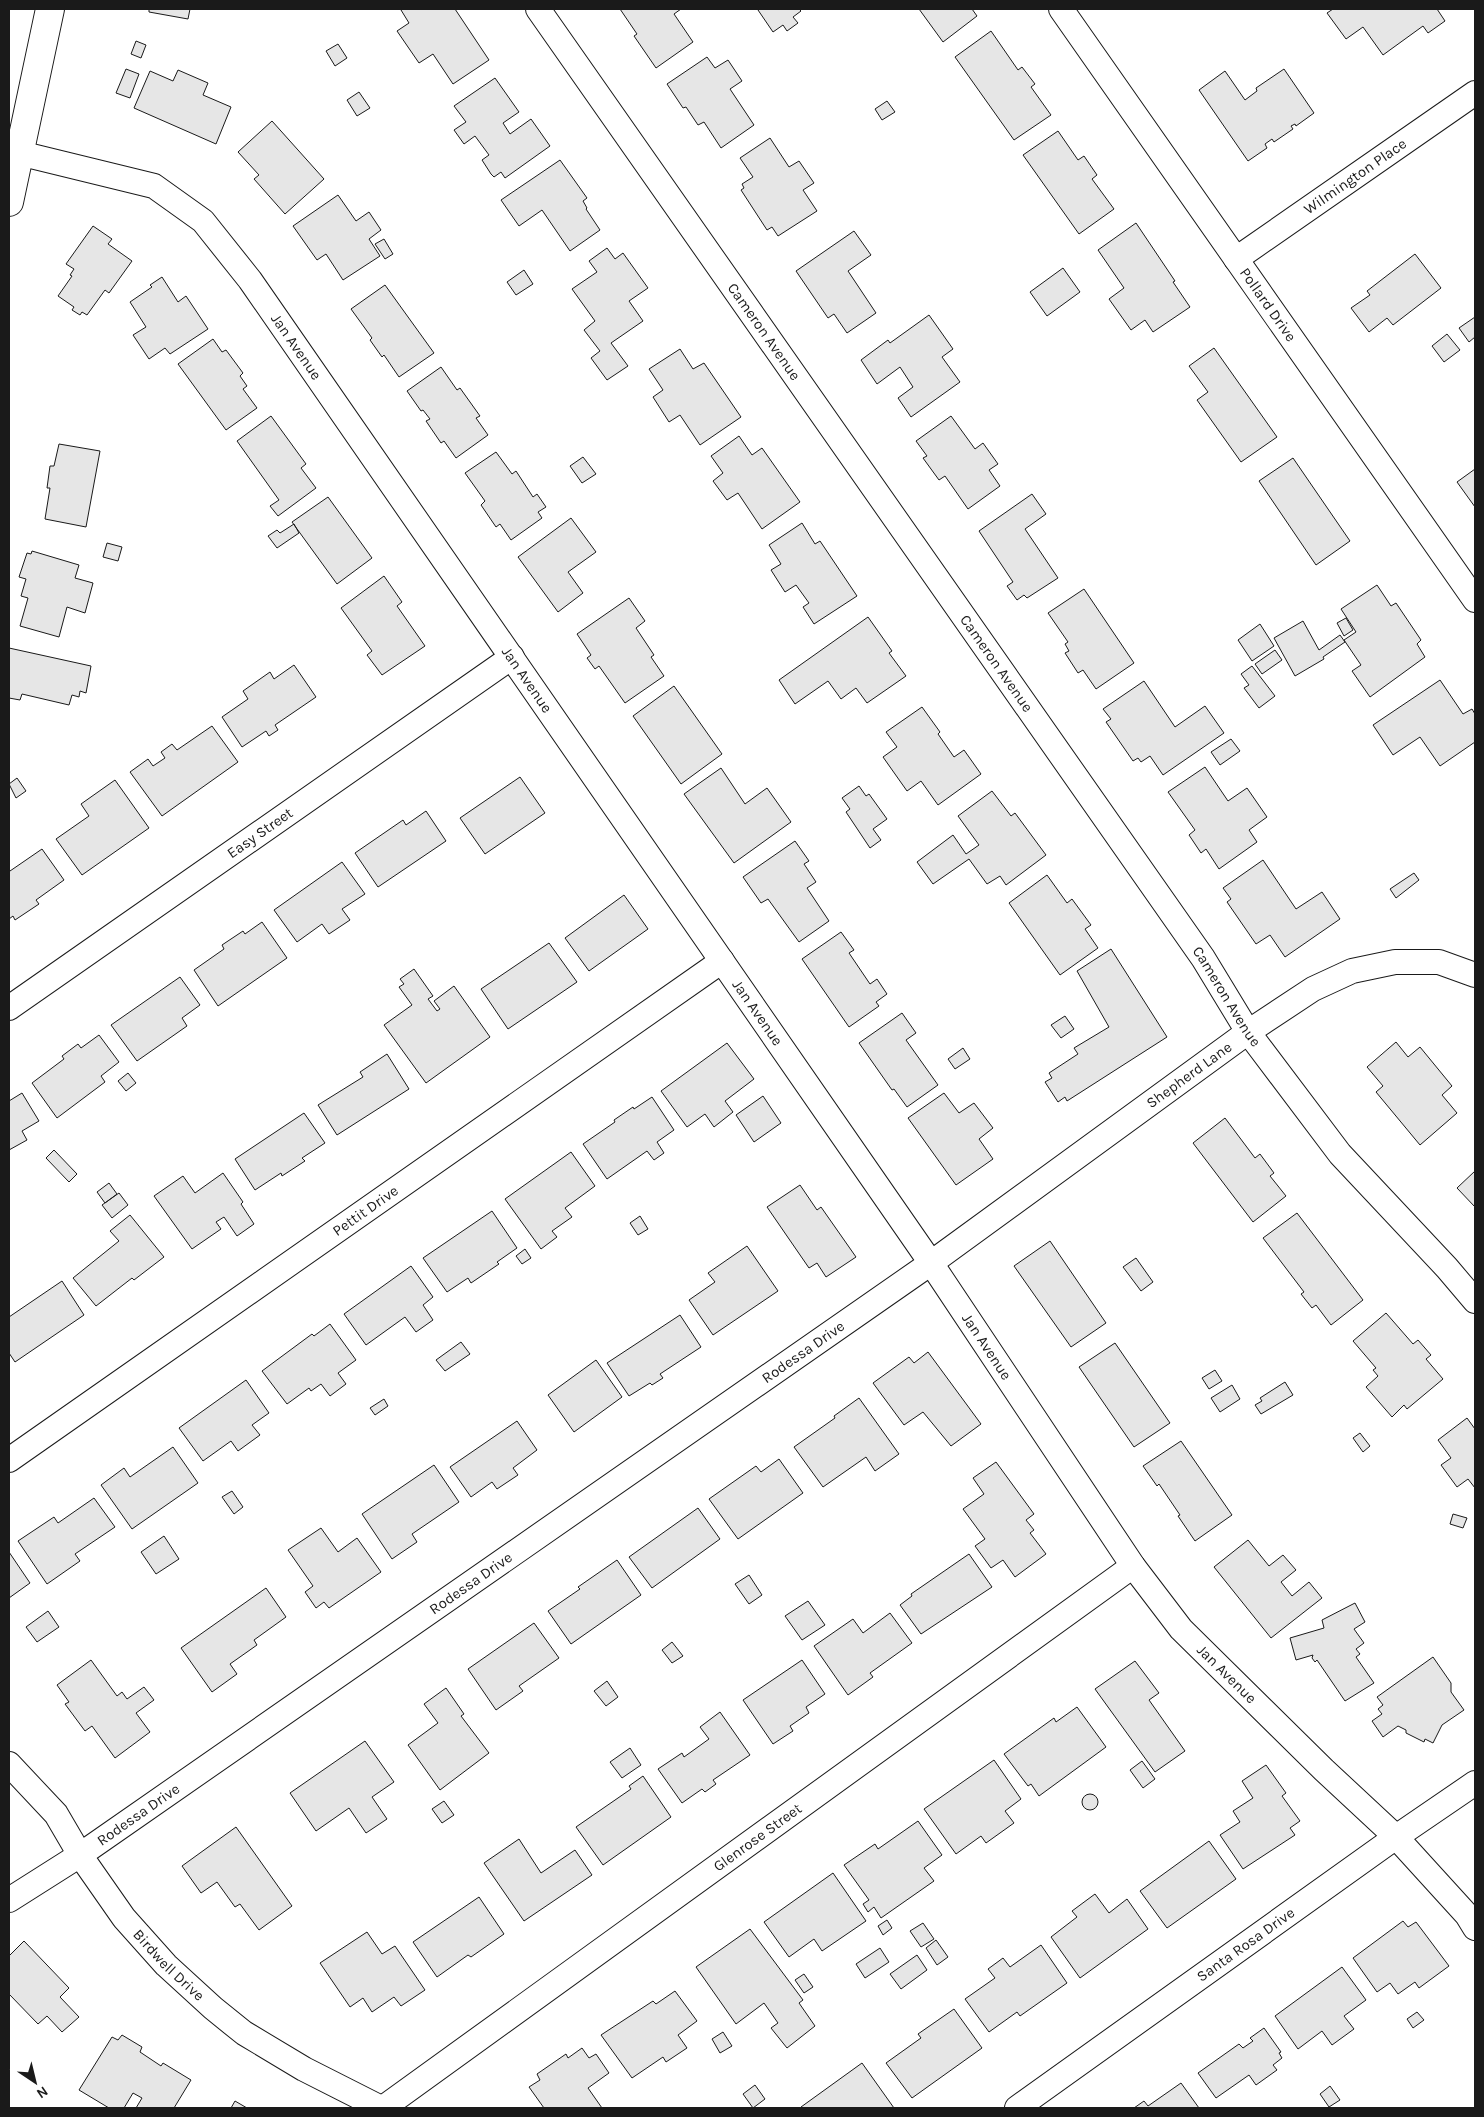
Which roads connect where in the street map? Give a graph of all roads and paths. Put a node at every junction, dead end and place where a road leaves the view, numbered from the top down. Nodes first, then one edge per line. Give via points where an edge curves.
1 (538, 9) edge
2 (1061, 9) edge
3 (49, 10) edge
4 (1475, 94) edge
5 (19, 154) junction
6 (9, 202) edge
7 (1236, 259) junction
8 (1474, 595) edge
9 (512, 657) junction
10 (722, 960) junction
11 (1475, 975) edge
12 (9, 1008) edge
13 (1248, 1032) junction
14 (931, 1263) junction
15 (1475, 1301) edge
16 (9, 1460) edge
17 (1134, 1566) junction
18 (9, 1764) edge
19 (1475, 1783) edge
20 (1396, 1836) junction
21 (80, 1855) junction
22 (9, 1900) edge
23 (1475, 1928) edge
24 (382, 2108) edge
25 (1017, 2108) edge

1 - 13 street, Cameron Avenue via 1203,958
2 - 7 street, Pollard Drive
3 - 5 highway
4 - 7 street, Wilmington Place
5 - 6 highway
5 - 9 street, Jan Avenue via 154,186 203,221 250,280
7 - 8 street, Pollard Drive
9 - 10 street, Jan Avenue
9 - 12 street, Easy Street
10 - 14 street, Jan Avenue
10 - 16 street, Pettit Drive
11 - 13 street, Shepherd Lane via 1439,962 1395,962 1352,971 1312,989
13 - 14 street, Shepherd Lane
13 - 15 street, Cameron Avenue via 1340,1154
14 - 17 street, Jan Avenue
14 - 21 street, Rodessa Drive
17 - 20 street, Jan Avenue via 1181,1629
17 - 24 street, Glenrose Street
18 - 21 street, Birdwell Drive via 56,1814
19 - 20 street, Santa Rosa Drive
20 - 23 street, Jan Avenue
20 - 25 street, Santa Rosa Drive
21 - 22 street, Rodessa Drive
21 - 24 street, Birdwell Drive via 124,1918 166,1965 213,2008 244,2033 304,2069

